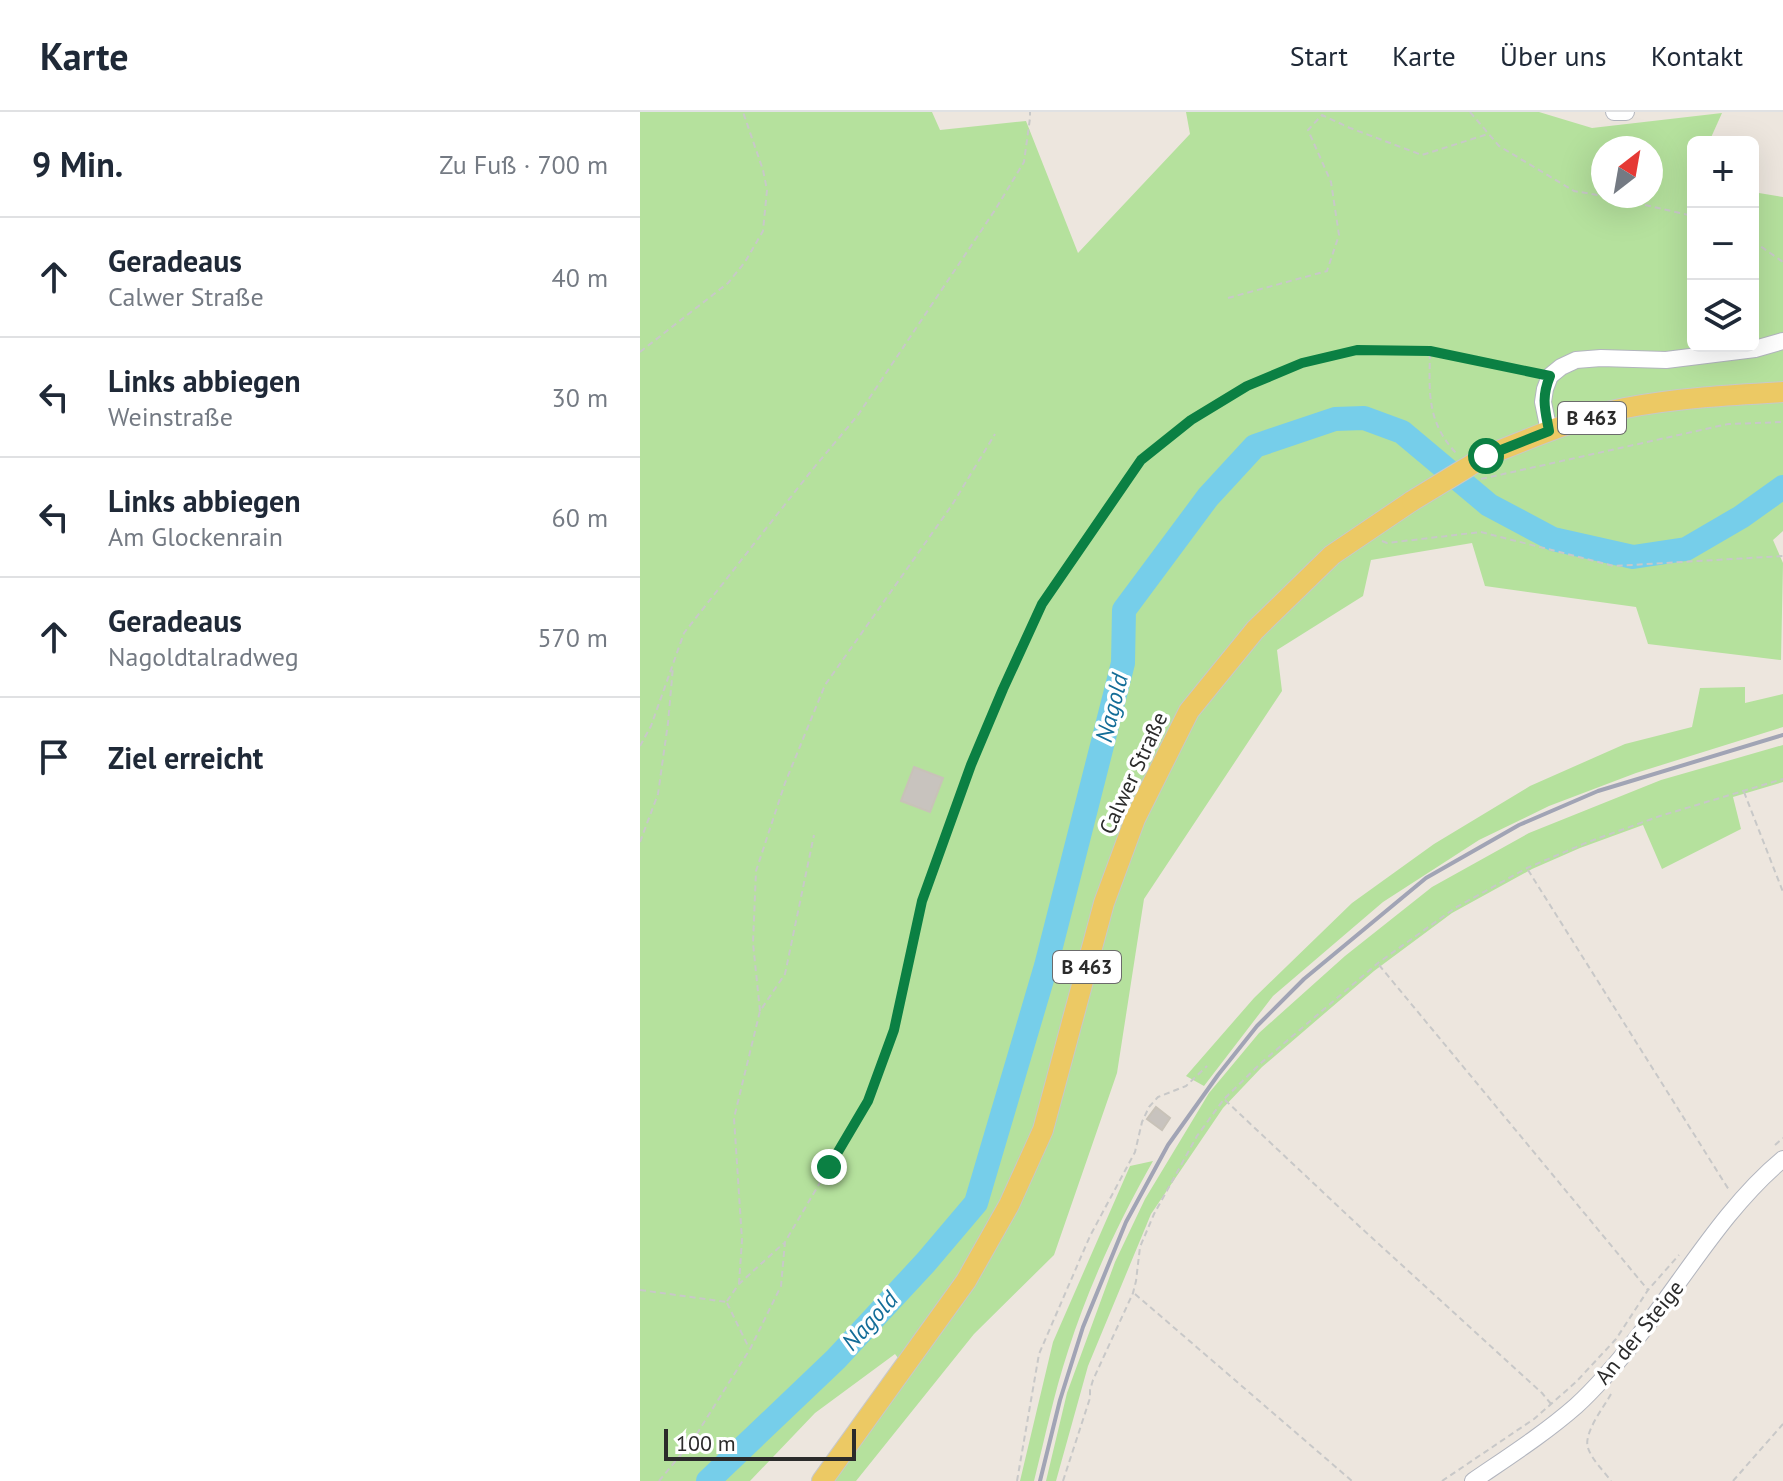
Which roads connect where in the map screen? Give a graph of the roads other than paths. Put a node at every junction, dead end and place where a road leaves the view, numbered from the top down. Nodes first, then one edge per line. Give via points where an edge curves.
1 (1614, 112) edge
2 (1626, 112) edge
3 (1783, 341) edge
4 (1783, 392) edge
5 (1549, 431) junction
6 (1778, 1153) edge
7 (822, 1481) edge
8 (1473, 1481) edge

1 - 2 street
3 - 5 street via 1666,360 1576,360 1550,376 1545,389
4 - 5 main road, Calwer Straße / B 463 via 1623,409
5 - 7 main road, Calwer Straße / B 463, bridge via 1486,456 1332,555 1255,630 1189,711 1135,819 1114,875 1043,1130 1009,1205 966,1281
6 - 8 street, An der Steige via 1611,1370 1540,1435

